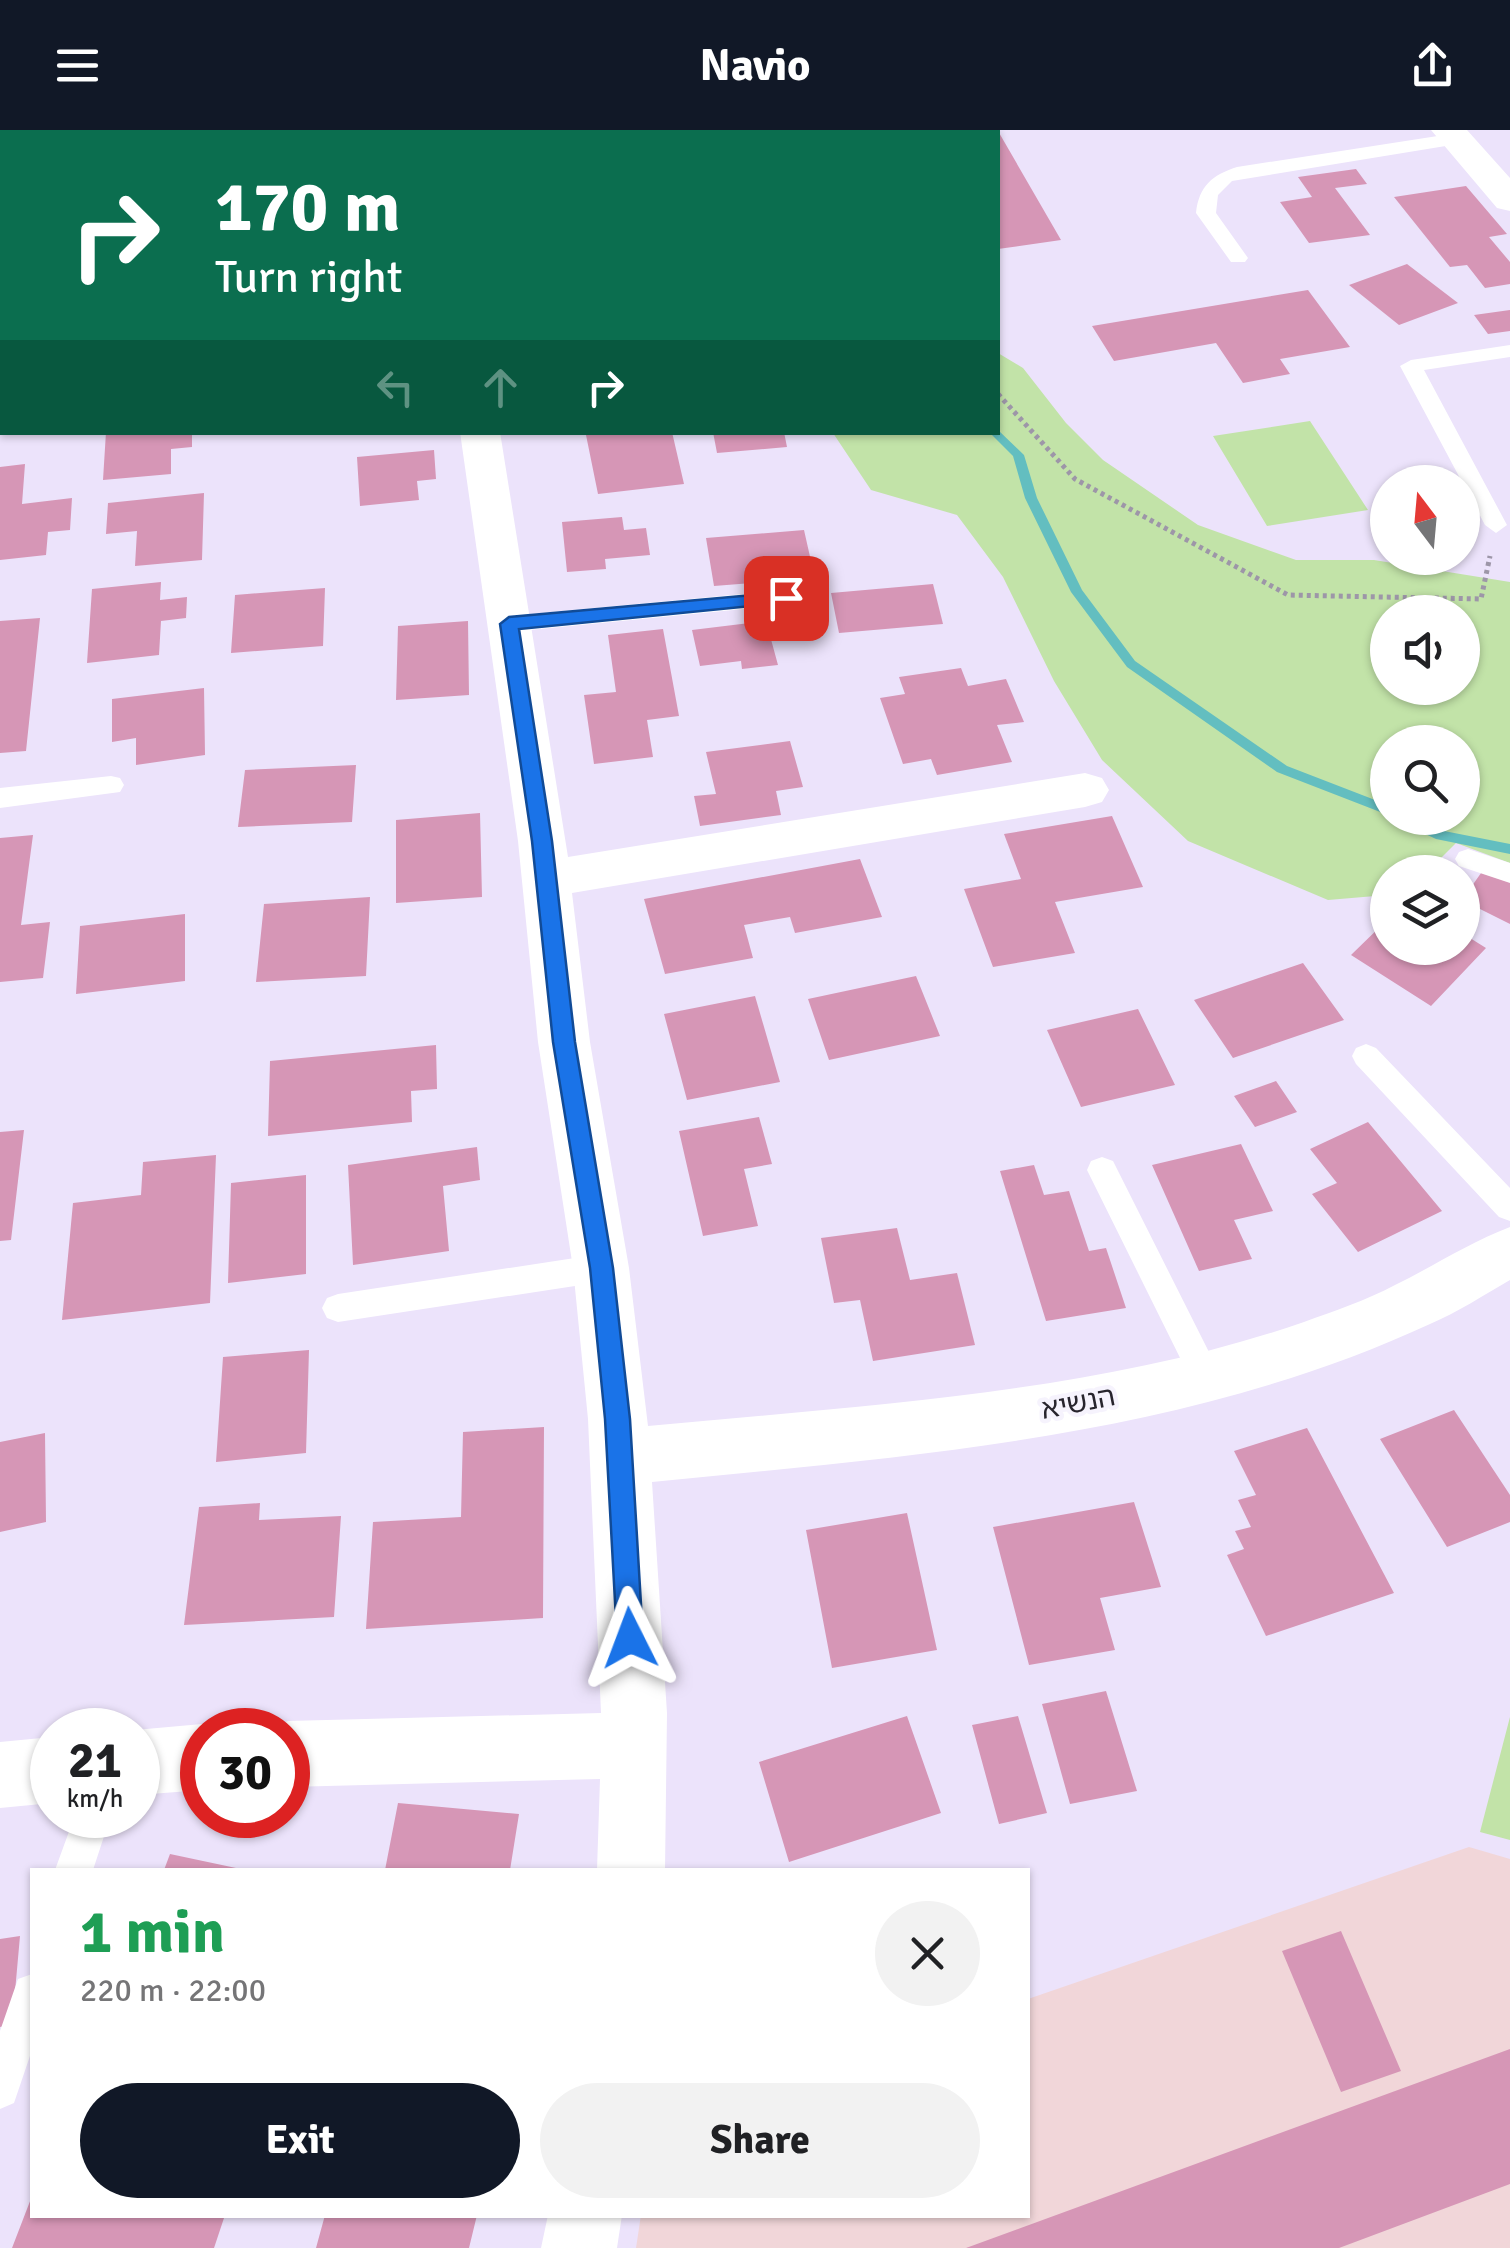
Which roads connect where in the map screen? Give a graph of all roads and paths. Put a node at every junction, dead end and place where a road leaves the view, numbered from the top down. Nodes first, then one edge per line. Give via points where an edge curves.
1 (1453, 135) edge
2 (1510, 200) edge
3 (1238, 258) dead end
4 (1510, 351) edge
5 (1000, 396) edge
6 (480, 435) edge
7 (1496, 525) joint
8 (786, 598) dead end
9 (509, 624) junction
10 (111, 785) dead end
11 (1086, 790) dead end
12 (0, 798) edge
13 (1480, 863) edge
14 (1510, 873) edge
15 (545, 879) junction
16 (1366, 1056) dead end
17 (1102, 1170) dead end
18 (1510, 1208) edge
19 (1510, 1252) edge
20 (601, 1268) junction
21 (338, 1308) dead end
22 (1204, 1374) junction
23 (620, 1457) junction
24 (634, 1745) junction
25 (310, 1753) edge
26 (30, 1772) edge
27 (0, 1775) edge
28 (85, 1838) edge
29 (75, 1868) edge
30 (631, 1868) edge
31 (30, 1999) edge
32 (0, 2089) edge
33 (584, 2218) edge
34 (579, 2248) edge

1 - 2 street
1 - 3 lane via 1225,178 1208,194 1206,213
4 - 7 lane via 1411,366
5 - 7 path via 1075,479 1288,595 1482,600
6 - 9 street
8 - 9 lane
9 - 15 street
10 - 12 lane
11 - 15 street
13 - 14 lane
15 - 20 street
16 - 18 lane
17 - 22 lane
19 - 22 street, הנשיא via 1454,1288 1336,1339
20 - 21 lane
20 - 23 street
22 - 23 street, הנשיא via 978,1420
23 - 24 street
24 - 25 street
24 - 30 street
26 - 27 street
28 - 29 lane
31 - 32 lane
33 - 34 street

